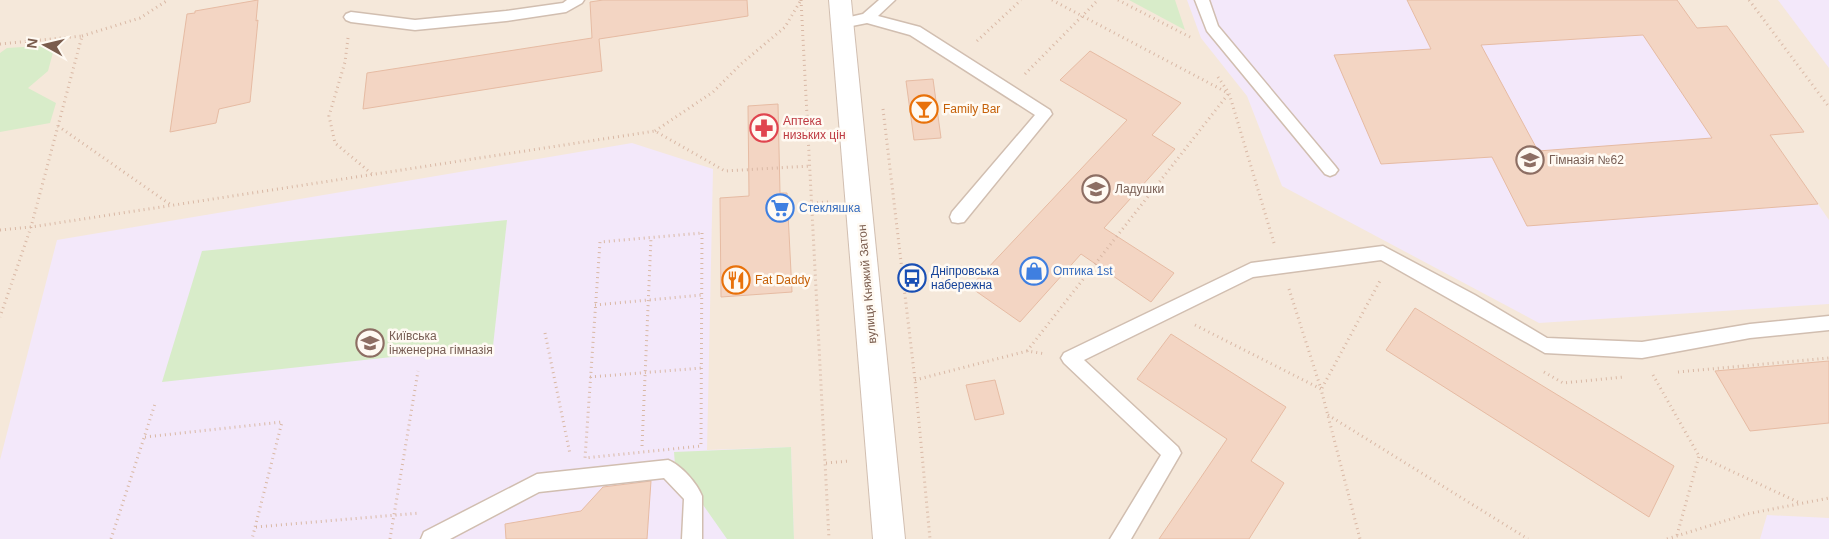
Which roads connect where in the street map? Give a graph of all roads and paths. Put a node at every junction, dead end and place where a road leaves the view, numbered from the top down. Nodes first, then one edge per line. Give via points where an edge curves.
1 (168, 0) edge
2 (576, 0) edge
3 (801, 0) edge
4 (888, 0) edge
5 (1021, 0) edge
6 (1052, 0) edge
7 (1098, 0) edge
8 (1118, 0) edge
9 (1202, 0) edge
10 (1749, 0) edge
11 (850, 14) edge
12 (1082, 16) junction
13 (351, 17) joint
14 (82, 36) junction
15 (1195, 40) dead end
16 (0, 44) edge
17 (5, 45) junction
18 (0, 49) edge
19 (959, 59) junction
20 (1008, 90) junction
21 (882, 106) dead end
22 (1829, 107) edge
23 (58, 126) junction
24 (655, 132) junction
25 (810, 166) junction
26 (1330, 170) dead end
27 (372, 175) junction
28 (171, 206) junction
29 (958, 217) dead end
30 (30, 227) junction
31 (0, 230) edge
32 (651, 238) junction
33 (1381, 278) dead end
34 (702, 296) junction
35 (648, 300) junction
36 (595, 305) junction
37 (1167, 311) junction
38 (0, 318) edge
39 (1829, 323) edge
40 (545, 333) dead end
41 (1027, 351) junction
42 (1070, 358) junction
43 (702, 368) junction
44 (418, 371) dead end
45 (645, 373) junction
46 (1653, 374) dead end
47 (590, 377) junction
48 (915, 380) junction
49 (1321, 389) junction
50 (155, 404) dead end
51 (1328, 415) junction
52 (145, 437) junction
53 (642, 452) junction
54 (1699, 456) junction
55 (641, 472) junction
56 (576, 479) junction
57 (1829, 498) edge
58 (1800, 503) junction
59 (424, 512) dead end
60 (394, 515) junction
61 (256, 527) junction
62 (1677, 536) junction
63 (111, 539) edge
64 (252, 539) edge
65 (390, 539) edge
66 (431, 539) edge
67 (692, 539) edge
68 (829, 539) edge
69 (889, 539) edge
70 (930, 539) edge
71 (1120, 539) edge
72 (1360, 539) edge
73 (1528, 539) edge
74 (1667, 539) edge

1 - 14 path via 140,18
2 - 13 lane via 566,7 506,16 416,24
3 - 24 path via 785,27 713,92
3 - 25 path
4 - 11 lane
5 - 19 path
6 - 12 path
7 - 12 path
8 - 15 path
9 - 26 lane via 1212,28
10 - 22 path
11 - 19 lane via 915,31
11 - 69 street, вулиця Княжий Затон
12 - 20 path
12 - 41 path via 1229,93
13 - 27 path via 345,62 329,116 335,142
14 - 17 path
14 - 23 path
16 - 17 path
17 - 18 path
19 - 20 lane
20 - 29 lane via 1045,114
21 - 48 path
23 - 28 path
23 - 30 path
24 - 25 path via 725,171
24 - 27 path
25 - 68 path
27 - 28 path
28 - 30 path
30 - 31 path
30 - 38 path
32 - 34 path via 702,233
32 - 35 path
32 - 36 path via 600,242
33 - 49 path
34 - 35 path
34 - 43 path
35 - 36 path
35 - 45 path
36 - 47 path
37 - 39 lane via 1251,270 1383,253 1545,345 1642,350 1750,331
37 - 42 lane
37 - 49 path
40 - 56 path
41 - 42 path
41 - 48 path
42 - 71 lane via 1172,453
43 - 45 path
43 - 53 path via 701,446
44 - 60 path
45 - 47 path
45 - 53 path
46 - 54 path
47 - 53 path via 585,458
48 - 70 path
49 - 51 path
50 - 52 path
51 - 72 path
51 - 73 path
52 - 61 path via 282,422
52 - 63 path
53 - 55 path
54 - 58 path
54 - 62 path
55 - 56 lane
55 - 67 lane via 668,469 693,496
56 - 66 lane via 537,483
57 - 58 path
58 - 62 path via 1715,522
59 - 60 path
60 - 61 path
60 - 65 path
61 - 64 path
62 - 74 path

